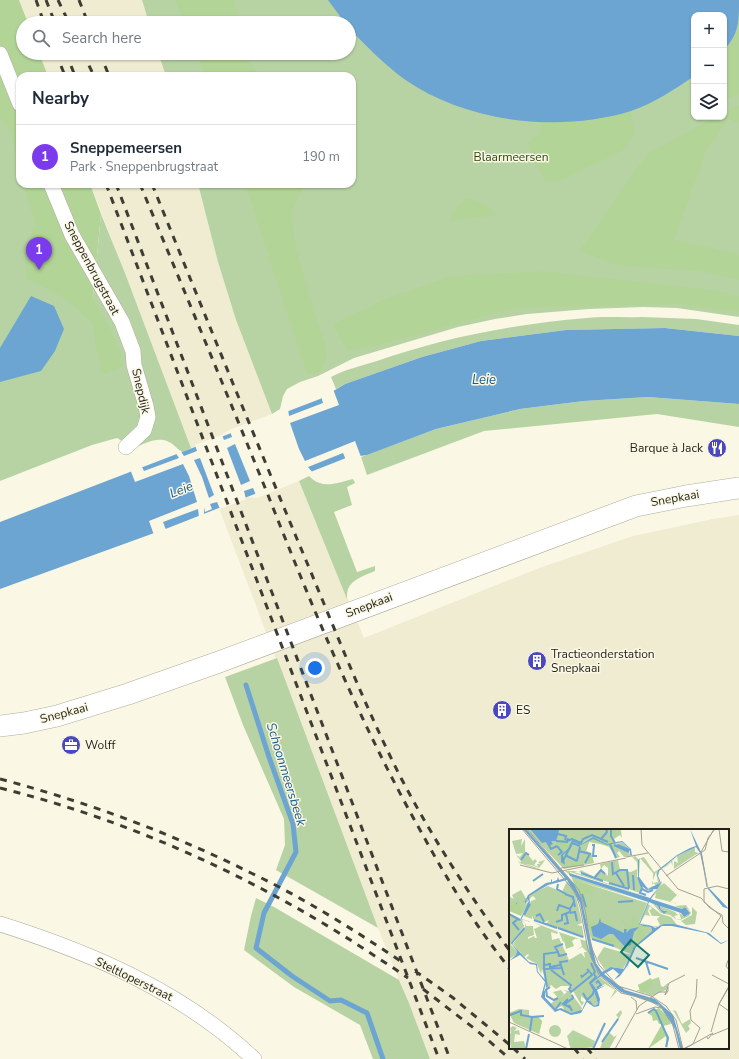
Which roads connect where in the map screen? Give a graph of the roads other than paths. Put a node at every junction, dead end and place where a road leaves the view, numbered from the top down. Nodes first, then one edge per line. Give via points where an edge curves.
1 (0, 54) edge
2 (16, 94) edge
3 (53, 188) edge
4 (133, 351) joint
5 (126, 447) dead end
6 (739, 488) edge
7 (0, 726) edge
8 (0, 924) edge
9 (254, 1059) edge

1 - 2 street
3 - 4 street, Sneppenbrugstraat via 72,235 122,322
4 - 5 street, Snepdijk via 134,365 148,417 144,430
6 - 7 street, Snepkaai via 636,506 128,694 57,716
8 - 9 street, Steltloperstraat via 34,934 156,988 211,1022

